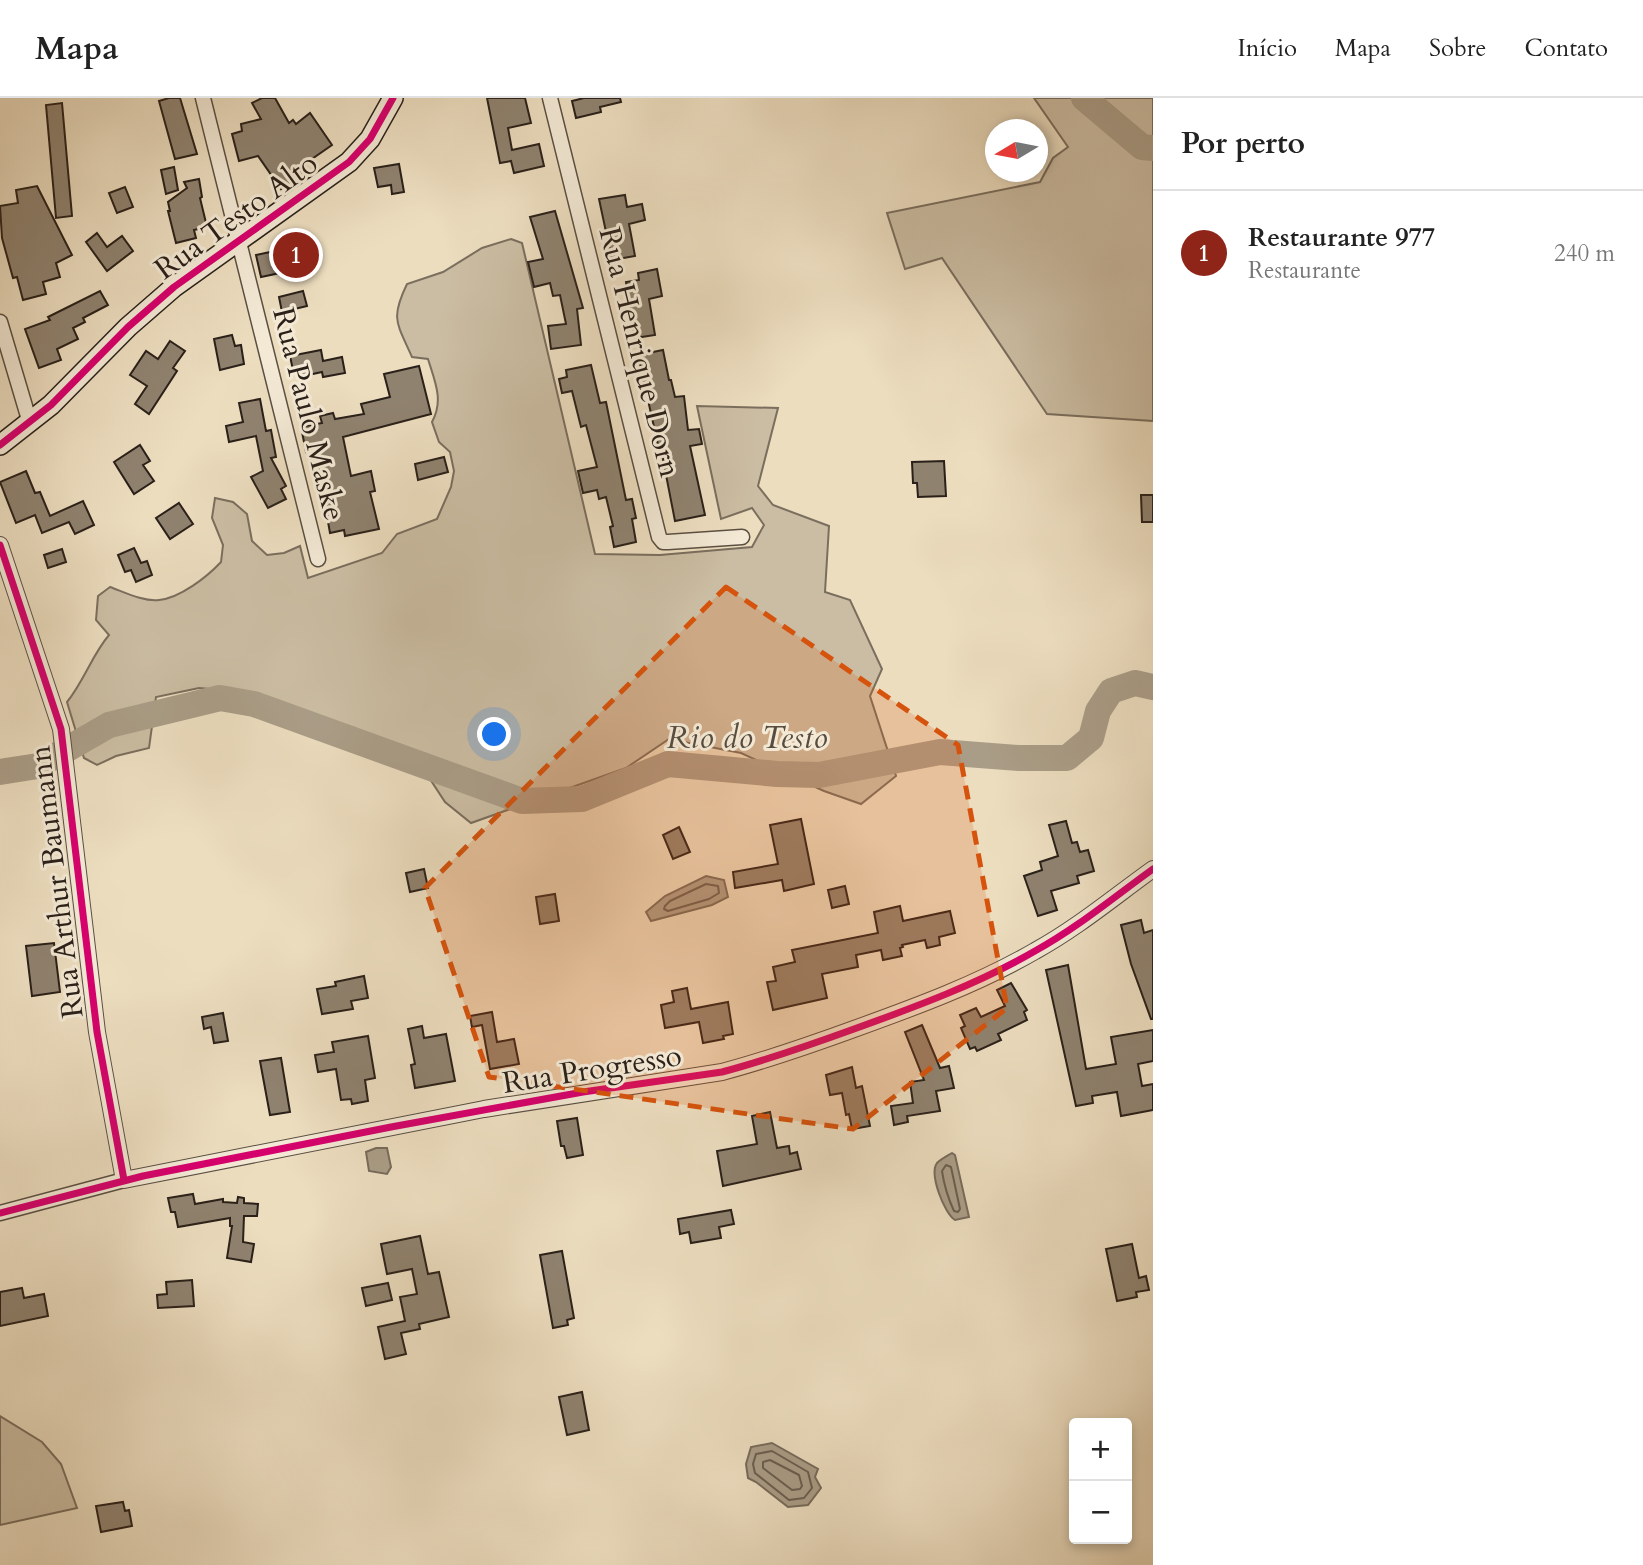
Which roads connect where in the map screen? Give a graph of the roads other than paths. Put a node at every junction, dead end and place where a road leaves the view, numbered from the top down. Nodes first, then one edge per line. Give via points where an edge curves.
1 (203, 98) edge
2 (393, 98) edge
3 (550, 98) edge
4 (240, 241) junction
5 (0, 321) edge
6 (30, 423) junction
7 (0, 445) edge
8 (741, 537) dead end
9 (0, 545) edge
10 (318, 559) dead end
11 (1153, 869) edge
12 (124, 1180) junction
13 (0, 1213) edge

1 - 4 street, Rua Paulo Maske
2 - 4 main road, Rua Testo Alto via 370,139 349,162
3 - 8 street, Rua Henrique Dorn via 659,537 668,542
4 - 6 main road, Rua Testo Alto via 150,306
4 - 10 street, Rua Paulo Maske
5 - 6 street
6 - 7 main road, Rua Testo Alto
9 - 12 street, Rua Arthur Baumann via 61,729 97,1032
11 - 12 street, Rua Progresso via 1066,932 1006,967 885,1018 759,1062 722,1072 484,1109
12 - 13 street, Rua Progresso

